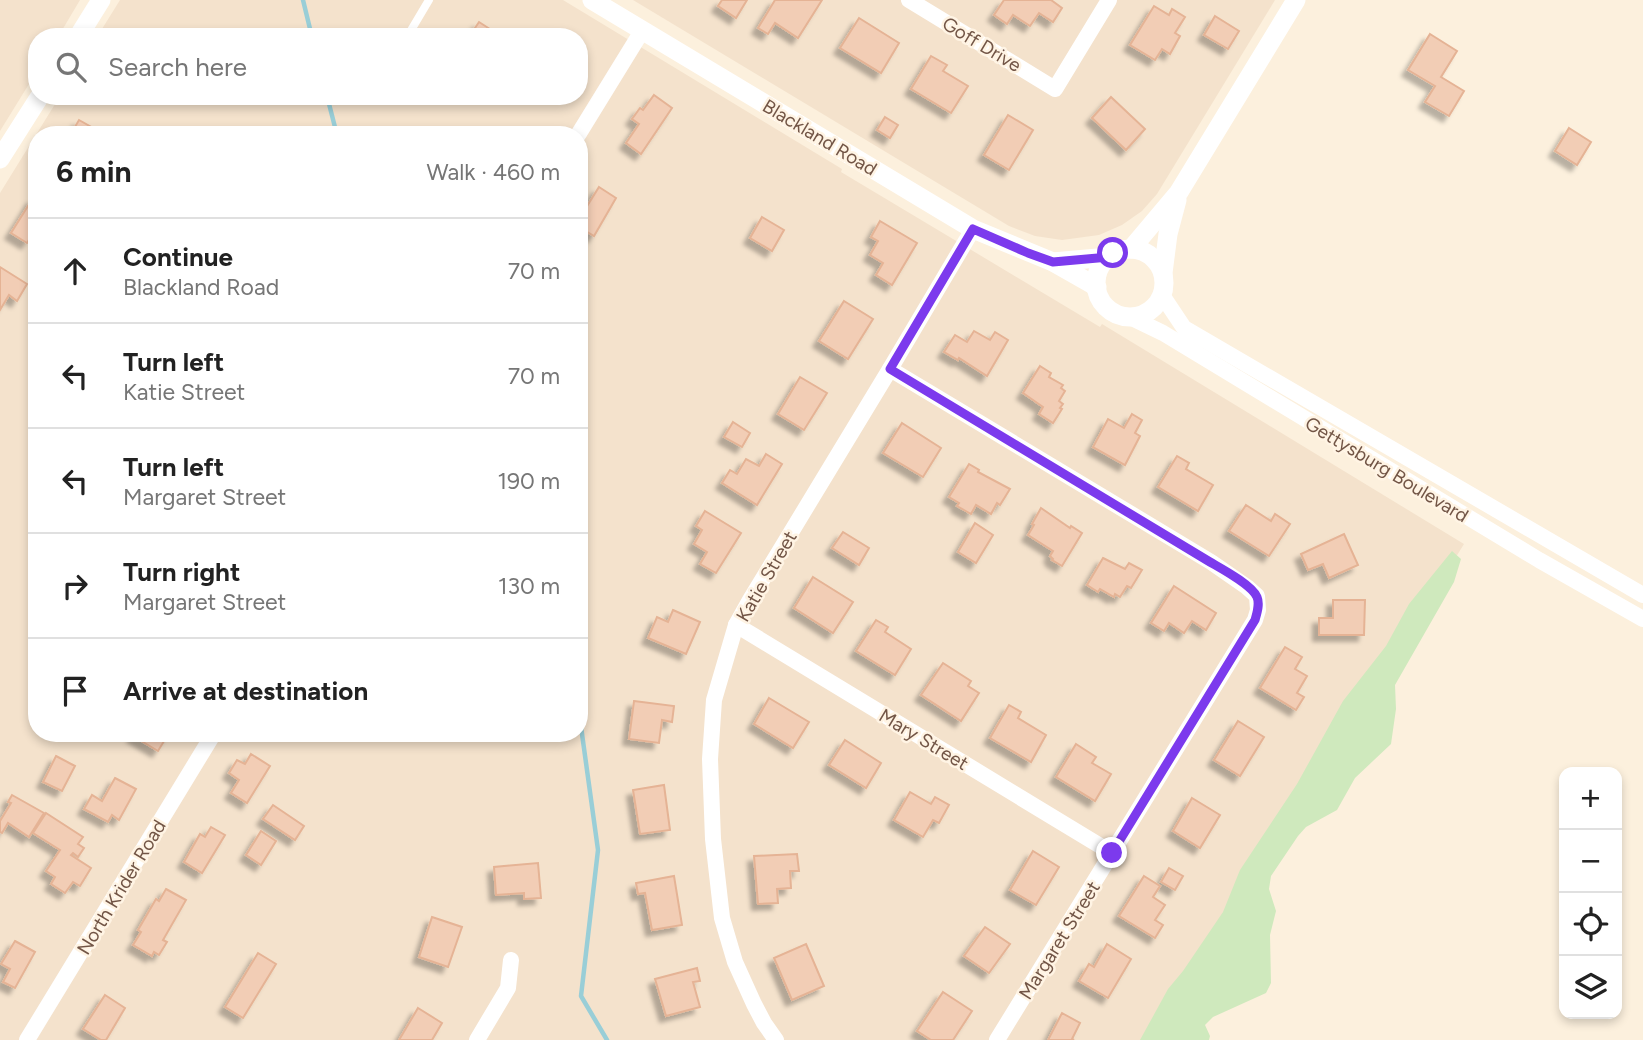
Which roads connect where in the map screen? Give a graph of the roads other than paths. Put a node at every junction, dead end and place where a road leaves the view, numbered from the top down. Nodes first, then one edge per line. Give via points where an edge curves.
1 (101, 0) edge
2 (429, 0) edge
3 (592, 0) edge
4 (909, 0) edge
5 (1109, 0) edge
6 (1296, 0) edge
7 (84, 28) edge
8 (412, 28) edge
9 (642, 30) junction
10 (34, 105) edge
11 (583, 126) edge
12 (0, 159) edge
13 (1179, 192) junction
14 (973, 229) junction
15 (1131, 249) junction
16 (1109, 257) junction
17 (1053, 262) junction
18 (1163, 273) junction
19 (1097, 287) junction
20 (1162, 295) junction
21 (1132, 318) junction
22 (890, 369) junction
23 (1572, 552) junction
24 (1561, 573) junction
25 (1643, 595) edge
26 (1643, 619) edge
27 (736, 625) junction
28 (209, 742) edge
29 (1112, 853) junction
30 (511, 960) dead end
31 (27, 1040) edge
32 (477, 1040) edge
33 (776, 1040) edge
34 (997, 1040) edge

1 - 7 street
2 - 8 lane
3 - 9 street, Blackland Road
4 - 5 street, Goff Drive via 1055,89
6 - 13 street
9 - 11 street
9 - 14 street, Blackland Road
10 - 12 street
13 - 15 street
13 - 18 street via 1167,234
14 - 17 street, Blackland Road
14 - 22 street, Katie Street
15 - 16 street
15 - 18 street via 1146,252
16 - 17 street, Blackland Road
16 - 19 street via 1098,270
17 - 19 street, Blackland Road
18 - 20 street
19 - 21 street via 1110,311
20 - 21 street via 1153,310
20 - 23 street, Gettysburg Boulevard via 1184,328
21 - 24 street, Gettysburg Boulevard
22 - 27 street, Katie Street
22 - 29 street, Margaret Street via 1210,562 1257,596 1255,620
23 - 24 street
23 - 25 street, Gettysburg Boulevard
24 - 26 street, Gettysburg Boulevard
27 - 29 street, Mary Street
27 - 33 street, Katie Street via 714,700 710,760 713,839 722,918 759,1014
28 - 31 street, North Krider Road
29 - 34 street, Margaret Street
30 - 32 street via 508,988

